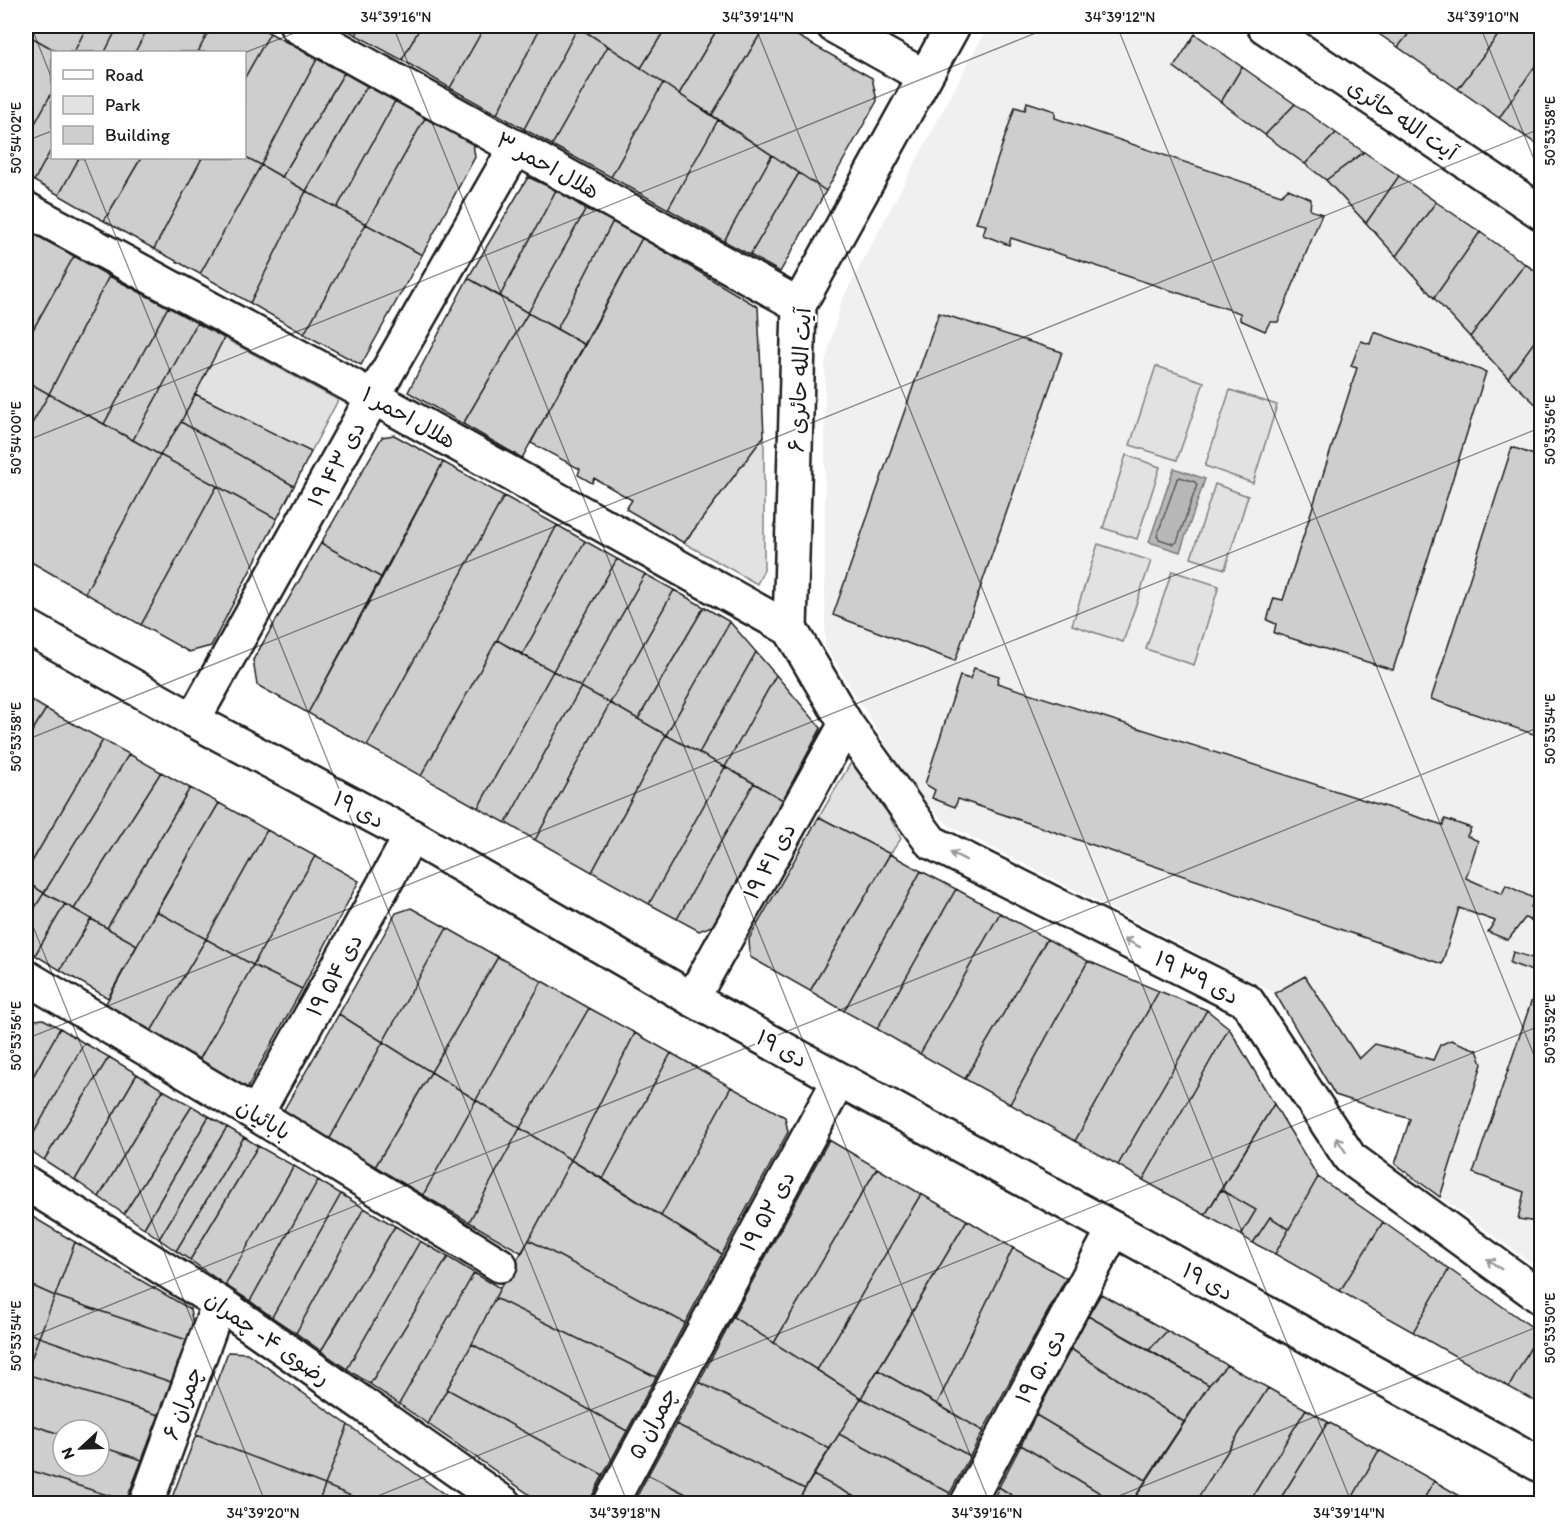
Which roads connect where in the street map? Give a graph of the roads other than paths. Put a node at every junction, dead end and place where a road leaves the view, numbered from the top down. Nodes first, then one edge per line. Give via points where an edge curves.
1 (297, 26) edge
2 (834, 26) edge
3 (953, 26) edge
4 (1264, 26) edge
5 (925, 77) junction
6 (516, 147) junction
7 (26, 209) edge
8 (1542, 213) edge
9 (799, 305) junction
10 (373, 397) junction
11 (26, 626) edge
12 (790, 628) junction
13 (193, 720) junction
14 (846, 724) junction
15 (411, 836) junction
16 (26, 977) edge
17 (692, 999) junction
18 (839, 1080) junction
19 (256, 1114) junction
20 (26, 1182) edge
21 (1114, 1229) junction
22 (500, 1265) dead end
23 (1542, 1298) edge
24 (219, 1303) junction
25 (695, 1343) joint
26 (1542, 1466) edge
27 (494, 1500) edge
28 (146, 1503) edge
29 (609, 1503) edge
30 (967, 1503) edge

1 - 6 street, هلال احمر ۳
2 - 5 street
3 - 5 street, آیت الله حائری ۶
4 - 8 street, آیت الله حائری
5 - 9 street, آیت الله حائری ۶
6 - 9 street, هلال احمر ۳
6 - 10 street, ۱۹ دی ۴۳
7 - 10 street, هلال احمر ۱
9 - 12 street, آیت الله حائری ۶
10 - 12 street, هلال احمر ۱
10 - 13 street, ۱۹ دی ۴۳
11 - 13 street, ۱۹ دی
12 - 14 street, ۱۹ دی ۳۹
13 - 15 street, ۱۹ دی
14 - 17 street, ۱۹ دی ۴۱
23 -> 14 street, ۱۹ دی ۳۹ via 1350,1158 1246,1001 931,842
15 - 17 street, ۱۹ دی
15 - 19 street, ۱۹ دی ۵۴
16 - 19 street, بابائیان
17 - 18 street, ۱۹ دی
18 - 21 street, ۱۹ دی
18 - 25 street, ۱۹ دی ۵۲
19 - 22 street, بابائیان
20 - 24 street, رضوی ۴- چمران
21 - 26 street, ۱۹ دی
21 - 30 street, ۱۹ دی ۵۰
24 - 27 street, رضوی ۴- چمران
24 - 28 street, چمران ۶
25 - 29 street, چمران ۵

